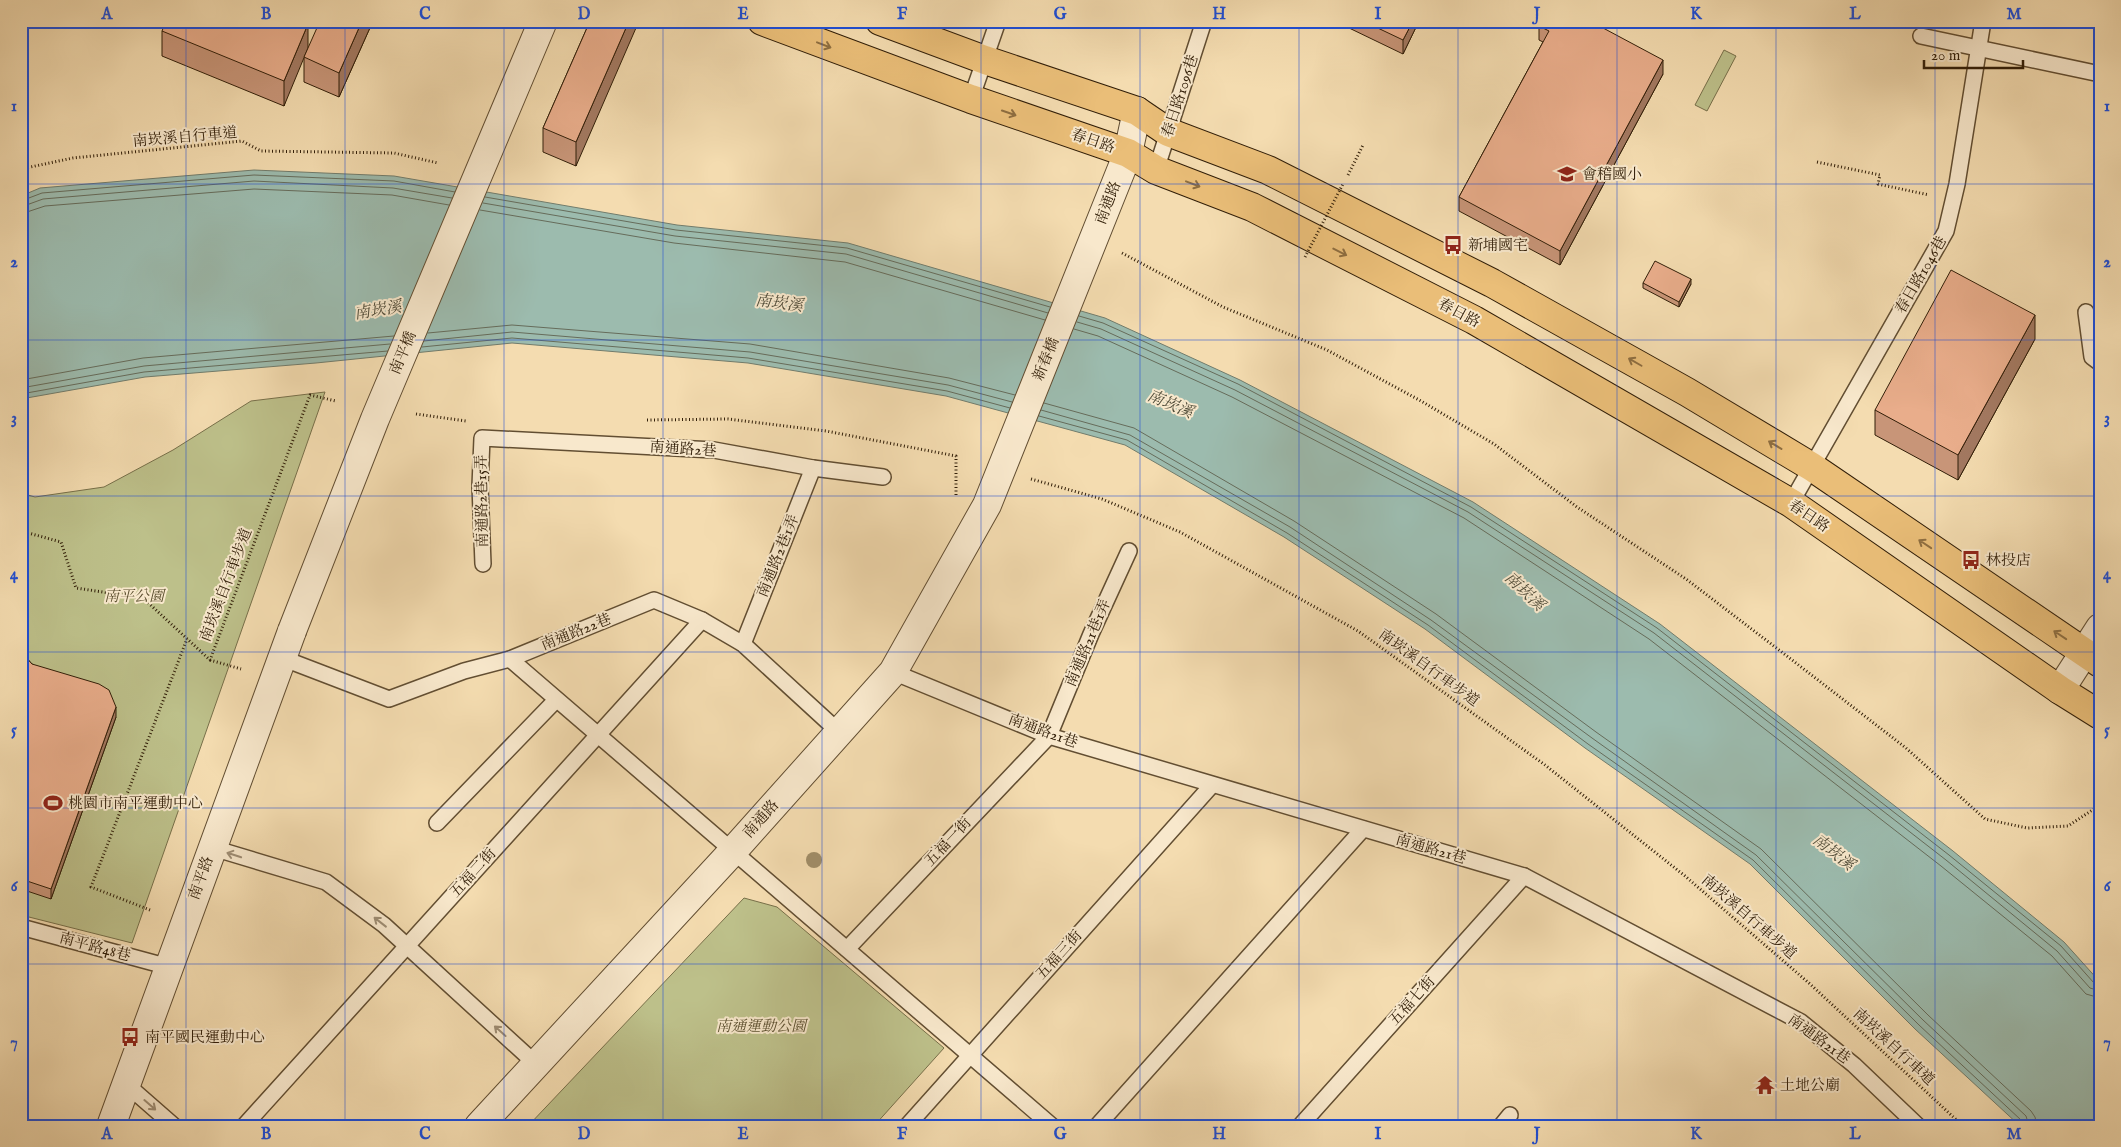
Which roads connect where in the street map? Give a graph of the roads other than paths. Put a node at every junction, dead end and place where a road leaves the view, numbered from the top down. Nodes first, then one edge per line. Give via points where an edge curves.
1 (543, 21) edge
2 (762, 21) edge
3 (880, 21) edge
4 (998, 21) edge
5 (1204, 21) edge
6 (1983, 21) edge
7 (1921, 36) dead end
8 (1978, 48) junction
9 (984, 60) junction
10 (2100, 74) edge
11 (971, 100) junction
12 (1137, 111) junction
13 (1168, 132) junction
14 (1128, 153) junction
15 (1156, 170) junction
16 (1095, 238) joint
17 (2086, 312) dead end
18 (2100, 363) edge
19 (482, 438) joint
20 (1812, 467) junction
21 (813, 468) junction
22 (883, 477) dead end
23 (998, 479) joint
24 (1791, 503) junction
25 (1129, 551) dead end
26 (483, 564) dead end
27 (702, 620) junction
28 (2100, 628) edge
29 (292, 631) joint
30 (743, 644) junction
31 (282, 658) junction
32 (2092, 658) edge
33 (510, 659) junction
34 (893, 672) junction
35 (2060, 690) junction
36 (556, 700) junction
37 (2100, 715) edge
38 (839, 732) junction
39 (598, 735) junction
40 (1049, 736) junction
41 (1212, 785) junction
42 (437, 823) dead end
43 (1363, 829) junction
44 (213, 848) junction
45 (733, 851) junction
46 (1524, 876) junction
47 (21, 927) edge
48 (407, 946) junction
49 (847, 949) junction
50 (168, 967) junction
51 (970, 1055) junction
52 (536, 1064) junction
53 (126, 1084) junction
54 (110, 1126) edge
55 (174, 1126) edge
56 (244, 1126) edge
57 (479, 1126) edge
58 (906, 1126) edge
59 (1052, 1126) edge
60 (1097, 1126) edge
61 (1300, 1126) edge
62 (1918, 1126) edge

1 - 29 street, 南平橋, bridge via 375,419
2 -> 11 main road, 春日路
3 - 9 main road
4 - 9 lane
5 - 13 lane, 春日路1096巷
6 - 8 lane, 春日路1046巷
7 - 8 lane
8 - 10 lane
8 - 20 lane, 春日路1046巷 via 1957,184 1946,231
9 - 11 lane
9 - 12 main road
11 -> 14 main road, 春日路
12 - 13 main road
12 - 14 street, 南通路
13 - 15 lane, 春日路1096巷
20 -> 13 main road via 1687,392 1492,283 1268,170
14 - 15 main road, 春日路
14 - 16 street, 南通路
15 -> 24 main road, 春日路 via 1252,207 1474,320
16 - 23 street, 新春橋
17 - 18 lane via 2092,358
19 - 21 lane, 南通路2巷 via 714,450
19 - 26 lane, 南通路2巷15弄
20 - 24 lane, 春日路1046巷
32 -> 20 main road
21 - 22 lane, 南通路2巷
21 - 30 lane, 南通路2巷1弄
23 - 34 street, 南通路 via 987,505
24 - 35 main road, 春日路
25 - 40 lane, 南通路21巷1弄
27 - 30 lane, 南通路22巷
27 - 33 lane, 南通路22巷 via 654,600
27 - 39 lane, 五福二街
28 - 32 street
29 - 31 street, 南平路
30 - 38 lane, 南通路22巷
31 - 33 lane, 南通路22巷 via 389,699 464,671
31 - 44 street, 南平路
32 - 35 street
33 - 36 lane
34 - 38 street, 南通路
34 - 40 lane, 南通路21巷
35 - 37 main road, 春日路
36 - 39 lane
36 - 42 lane
38 - 45 street, 南通路
39 - 45 lane
39 - 48 lane, 五福二街
40 - 41 lane, 南通路21巷
40 - 49 lane, 五福一街
41 - 43 lane, 南通路21巷
41 - 51 lane, 五福三街
43 - 46 lane, 南通路21巷
43 - 60 lane
48 -> 44 lane via 326,882
44 - 50 street, 南平路
45 - 49 lane
45 - 52 street, 南通路
46 - 61 lane, 五福七街
46 - 62 lane, 南通路21巷 via 1801,1022 1854,1065
47 - 50 lane, 南平路48巷
52 -> 48 lane
48 - 56 lane, 五福二街
49 - 51 lane
50 - 53 street, 南平路
51 - 58 lane, 五福三街
51 - 59 lane
52 - 57 street, 南通路
53 - 54 street, 南平路
53 -> 55 lane

